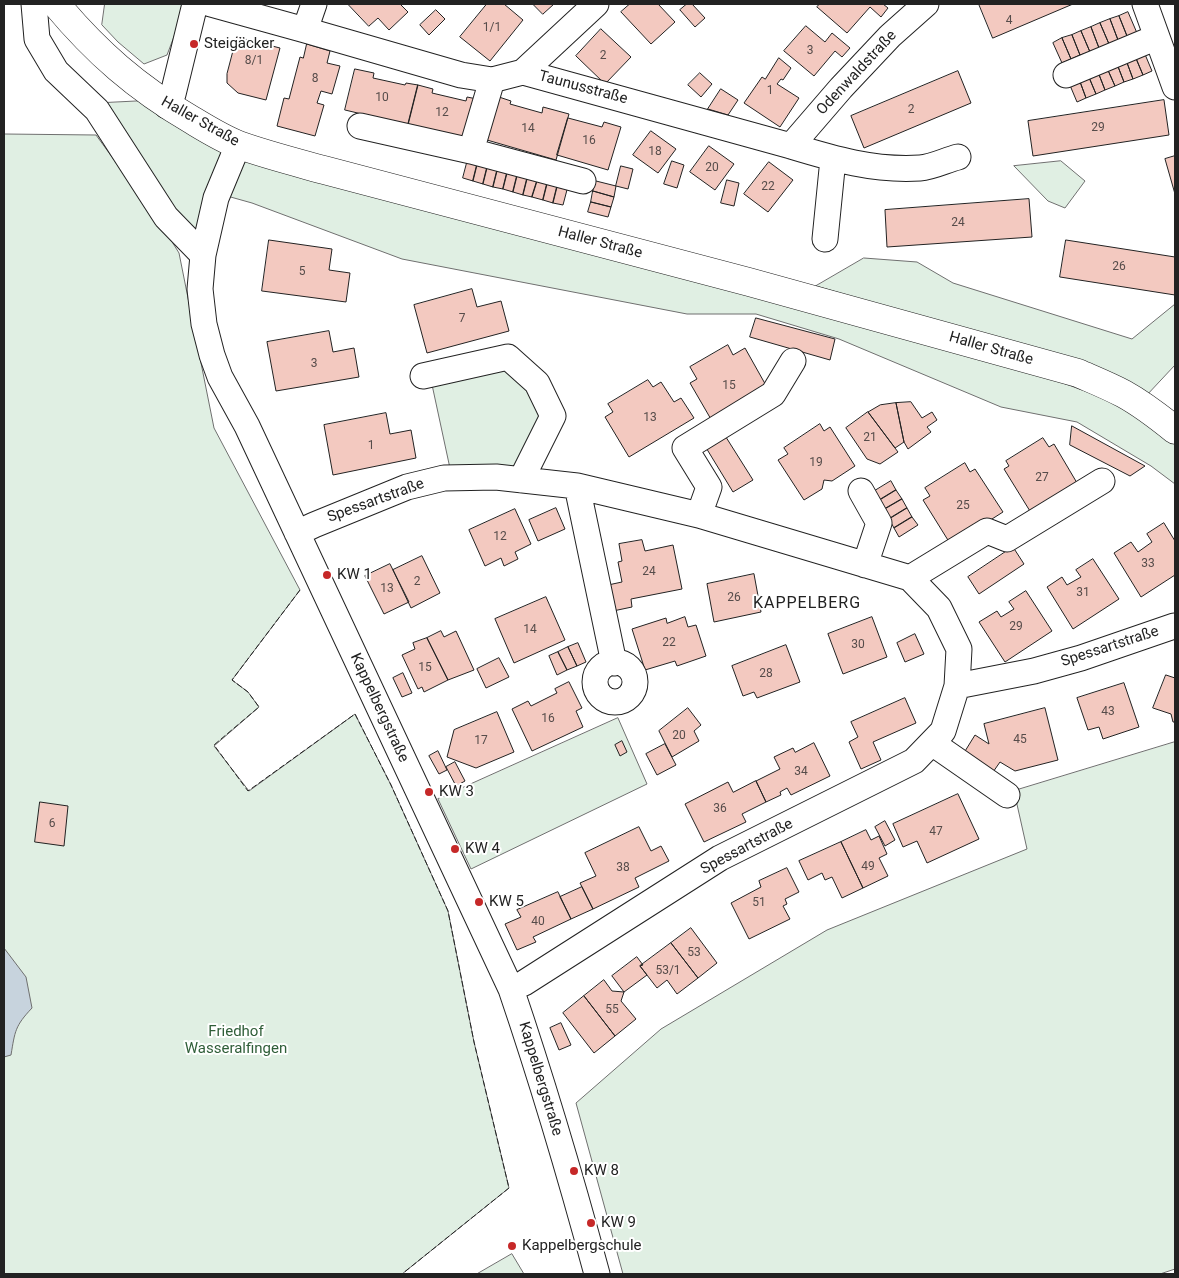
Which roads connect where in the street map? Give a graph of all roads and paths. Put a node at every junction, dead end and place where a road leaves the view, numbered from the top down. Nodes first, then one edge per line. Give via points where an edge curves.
1 (34, 4) edge
2 (56, 4) edge
3 (195, 4) edge
4 (211, 4) edge
5 (314, 4) edge
6 (596, 4) edge
7 (926, 4) edge
8 (1145, 4) edge
9 (305, 30) junction
10 (1157, 37) junction
11 (523, 72) junction
12 (1066, 75) dead end
13 (492, 80) junction
14 (1175, 86) edge
15 (167, 106) junction
16 (360, 126) dead end
17 (238, 145) junction
18 (791, 146) junction
19 (471, 151) junction
20 (958, 157) dead end
21 (833, 159) junction
22 (583, 181) dead end
23 (825, 239) dead end
24 (203, 254) junction
25 (793, 361) dead end
26 (423, 376) dead end
27 (1175, 430) edge
28 (521, 480) junction
29 (1102, 481) dead end
30 (576, 486) junction
31 (861, 491) dead end
32 (699, 515) junction
33 (298, 533) junction
34 (865, 565) junction
35 (910, 578) junction
36 (1174, 626) dead end
37 (614, 663) dead end
38 (957, 686) junction
39 (932, 742) junction
40 (1007, 795) dead end
41 (511, 989) junction
42 (597, 1274) edge

1 - 24 street via 36,39 56,70 97,110 166,217
2 - 15 main road, Haller Straße via 101,54
3 - 15 street via 173,94
4 - 9 street, Taunusstraße
5 - 9 street
6 - 11 street
7 - 18 street, Odenwaldstraße via 890,36
8 - 10 street
9 - 13 street, Taunusstraße via 461,75
10 - 12 street
10 - 14 street
11 - 13 street, Taunusstraße
11 - 18 street, Taunusstraße
13 - 19 street
15 - 17 main road, Haller Straße
16 - 19 street
17 - 24 street, Kappelbergstraße via 216,198
17 - 27 main road, Haller Straße via 1078,373 1126,395
18 - 21 street, Taunusstraße
19 - 22 street
20 - 21 street, Taunusstraße via 922,168 875,167
21 - 23 street
24 - 33 street, Kappelbergstraße via 200,289 212,355
25 - 32 street via 773,394 685,448 709,487
26 - 28 street via 508,358 537,383 552,416
28 - 30 street, Spessartstraße
28 - 33 street, Spessartstraße via 444,478 406,487
29 - 35 street via 1007,539 986,531
30 - 32 street, Spessartstraße
30 - 37 street
31 - 34 street via 879,523
32 - 34 street, Spessartstraße
33 - 41 street, Kappelbergstraße
34 - 35 street, Spessartstraße
35 - 38 street, Spessartstraße via 938,608 959,649
36 - 38 street, Spessartstraße via 1082,658
38 - 39 street, Spessartstraße via 942,731
39 - 40 street
39 - 41 street, Spessartstraße via 914,762 720,858
41 - 42 street, Kappelbergstraße

